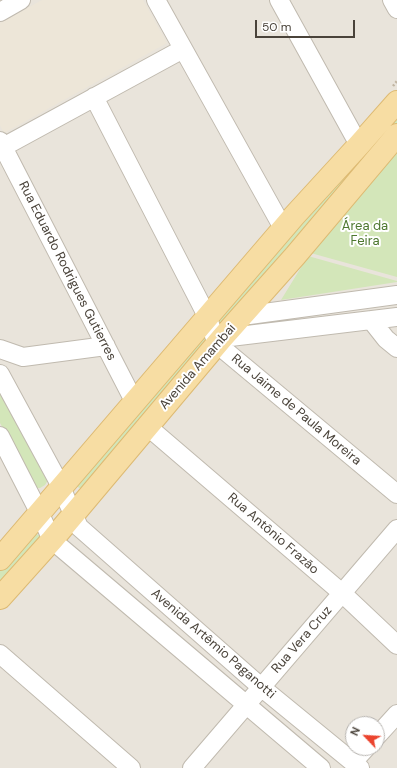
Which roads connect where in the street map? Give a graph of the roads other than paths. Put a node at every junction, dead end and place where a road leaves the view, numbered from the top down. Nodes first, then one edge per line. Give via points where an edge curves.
1 (21, 0) edge
2 (156, 0) edge
3 (279, 0) edge
4 (392, 0) edge
5 (397, 9) edge
6 (0, 12) edge
7 (183, 49) junction
8 (94, 97) junction
9 (397, 102) edge
10 (397, 135) edge
11 (2, 144) edge
12 (359, 145) junction
13 (283, 228) junction
14 (397, 295) edge
15 (248, 315) junction
16 (207, 316) junction
17 (397, 317) edge
18 (371, 320) junction
19 (254, 334) junction
20 (219, 341) junction
21 (106, 346) junction
22 (397, 348) edge
23 (0, 349) edge
24 (23, 357) junction
25 (0, 374) edge
26 (134, 402) junction
27 (148, 426) junction
28 (0, 436) edge
29 (61, 487) junction
30 (397, 494) edge
31 (39, 512) junction
32 (72, 514) junction
33 (397, 529) edge
34 (52, 540) junction
35 (0, 559) edge
36 (342, 594) junction
37 (0, 598) edge
38 (397, 644) edge
39 (0, 654) edge
40 (261, 688) junction
41 (247, 704) junction
42 (397, 714) edge
43 (385, 727) edge
44 (362, 756) edge
45 (357, 765) edge
46 (131, 768) edge
47 (192, 768) edge
48 (321, 768) edge

1 - 6 street
2 - 7 street
3 - 12 street
4 - 5 street
7 - 8 street
7 - 13 street
8 - 11 street
8 - 16 street
9 - 12 main road, Avenida Amambai
10 - 15 main road, Avenida Amambai
11 - 21 street, Rua Eduardo Rodrigues Gutierres
12 - 13 main road, Avenida Amambai
13 - 16 main road, Avenida Amambai
14 - 15 street
15 - 19 street
15 - 20 main road, Avenida Amambai
16 - 20 street
16 - 26 main road, Avenida Amambai
17 - 18 street
18 - 19 street
18 - 22 street
19 - 20 street
20 - 27 main road, Avenida Amambai
20 - 30 street, Rua Jaime de Paula Moreira
21 - 24 street
21 - 26 street, Rua Eduardo Rodrigues Gutierres
23 - 24 street
24 - 25 street
25 - 29 street, Avenida Artêmio Paganotti
26 - 29 main road, Avenida Amambai
27 - 32 main road, Avenida Amambai
27 - 36 street, Rua Antônio Frazão
28 - 31 street
29 - 31 main road, Avenida Amambai
29 - 32 street, Avenida Artêmio Paganotti
31 - 34 street
31 - 35 main road, Avenida Amambai
32 - 34 main road, Avenida Amambai
32 - 40 street, Avenida Artêmio Paganotti via 79,527
33 - 36 street, Rua Vera Cruz
34 - 37 main road, Avenida Amambai
34 - 41 street, Avenida Artêmio Paganotti
36 - 38 street, Rua Antônio Frazão
36 - 40 street, Rua Vera Cruz
39 - 46 street
40 - 41 street, Rua Vera Cruz
40 - 45 street, Avenida Artêmio Paganotti
41 - 47 street, Rua Vera Cruz
41 - 48 street, Avenida Artêmio Paganotti
42 - 43 street
44 - 45 street

